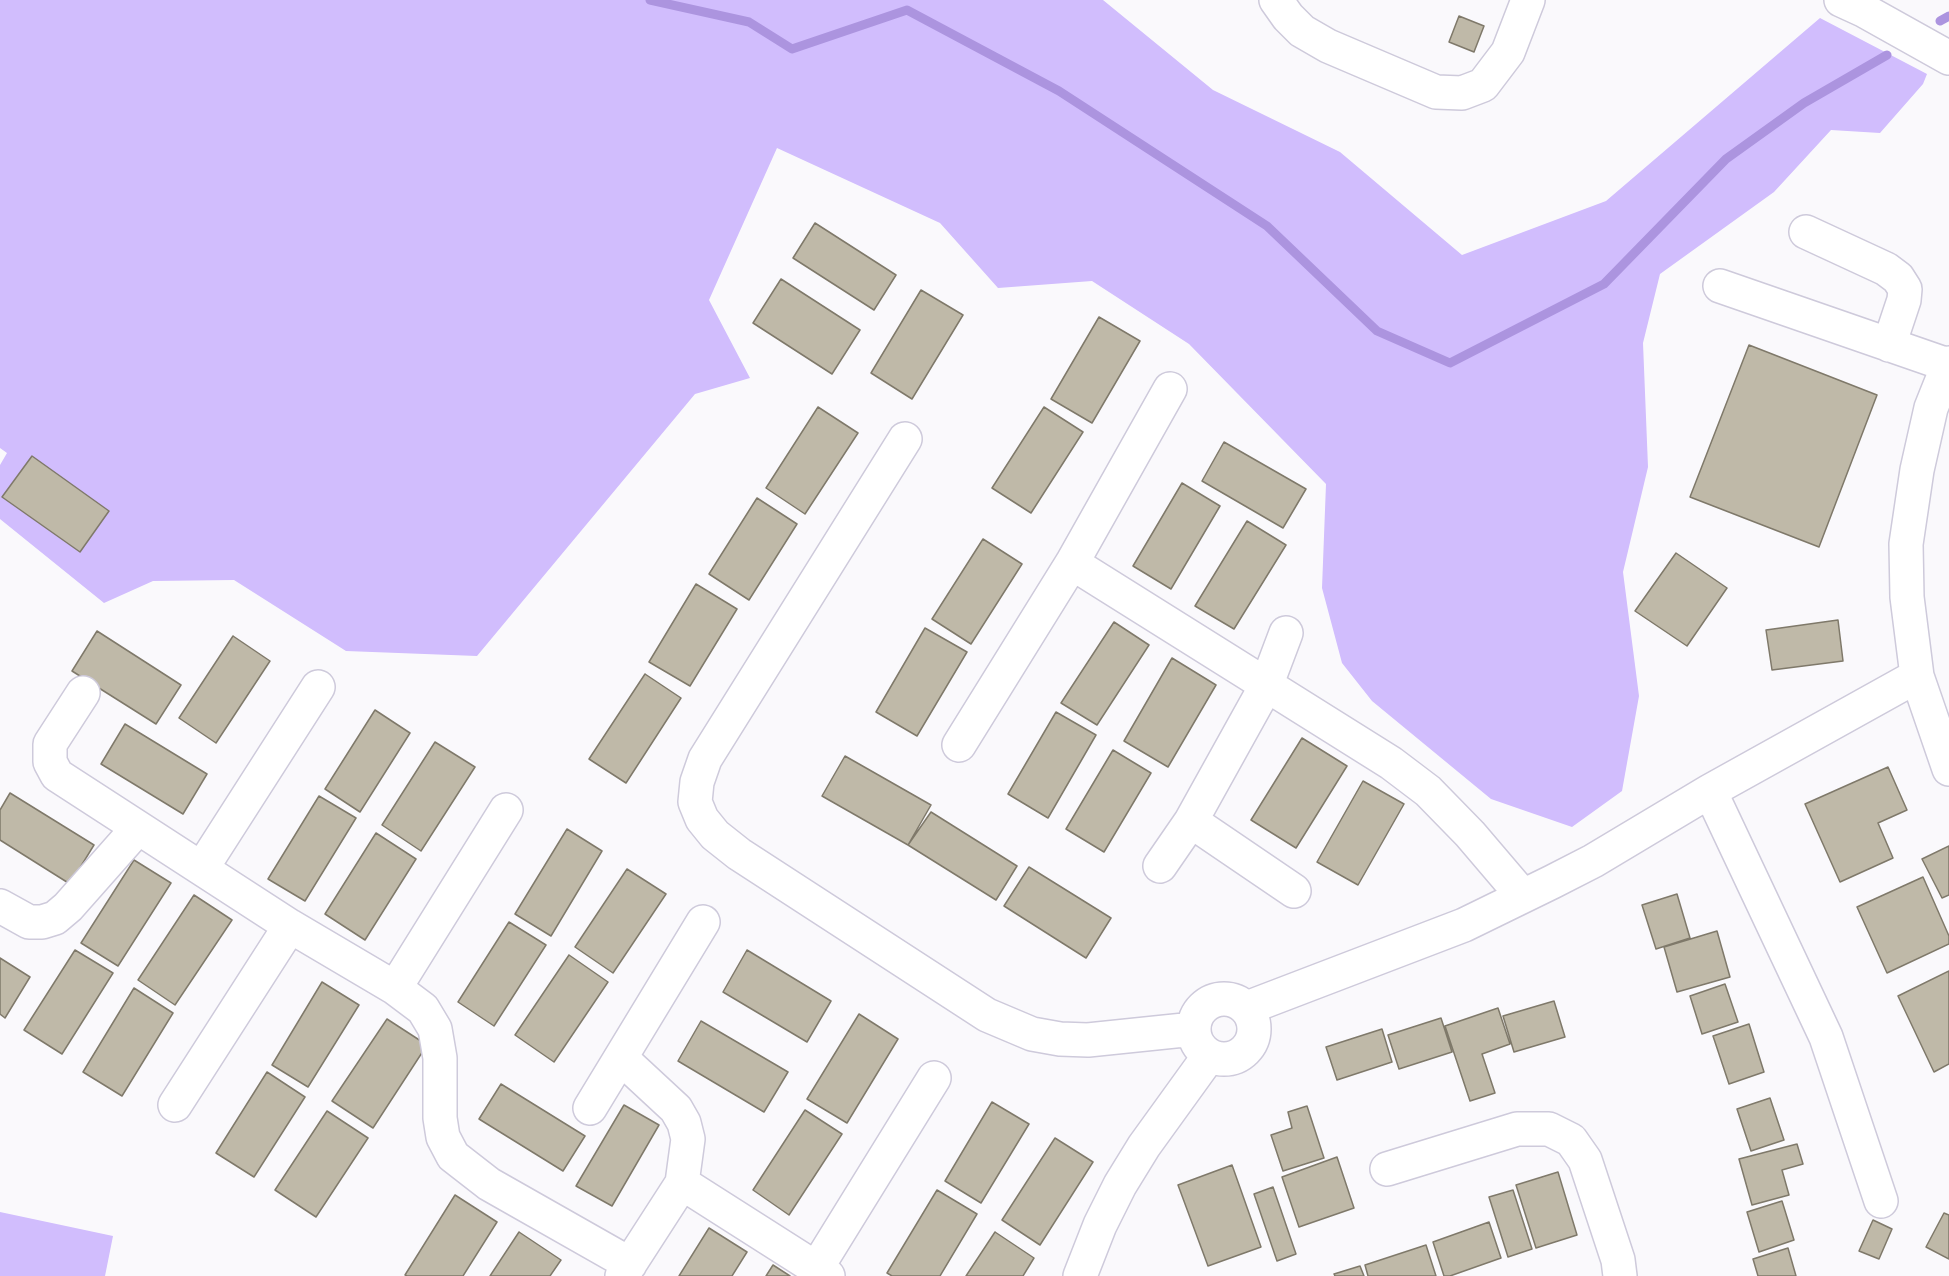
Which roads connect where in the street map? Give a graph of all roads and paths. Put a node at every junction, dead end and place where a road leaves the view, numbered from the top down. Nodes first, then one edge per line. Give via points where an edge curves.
1 (1276, 0) edge
2 (1528, 0) edge
3 (1841, 0) edge
4 (1949, 58) edge
5 (1806, 232) dead end
6 (1720, 286) dead end
7 (1890, 345) junction
8 (1949, 364) edge
9 (1170, 389) dead end
10 (905, 439) dead end
11 (1072, 563) junction
12 (1286, 633) dead end
13 (1917, 676) junction
14 (1266, 686) junction
15 (318, 687) dead end
16 (83, 693) dead end
17 (959, 745) dead end
18 (1949, 768) edge
19 (1710, 790) junction
20 (506, 810) dead end
21 (1191, 821) junction
22 (137, 829) junction
23 (1160, 866) dead end
24 (202, 868) junction
25 (1294, 891) dead end
26 (1522, 895) junction
27 (0, 906) edge
28 (703, 922) dead end
29 (290, 926) junction
30 (395, 988) junction
31 (1246, 1008) junction
32 (1201, 1042) junction
33 (621, 1058) junction
34 (933, 1078) dead end
35 (175, 1105) dead end
36 (590, 1108) dead end
37 (1387, 1169) dead end
38 (682, 1184) junction
39 (1881, 1201) dead end
40 (626, 1270) edge
41 (822, 1272) edge
42 (1080, 1276) edge
43 (1620, 1276) edge

1 - 2 street via 1302,32 1328,46 1436,92 1462,93 1483,85 1508,52
3 - 4 street
5 - 7 street via 1899,278 1905,289 1904,300
6 - 7 street
7 - 8 street
8 - 13 street via 1931,408 1906,544 1907,597
9 - 11 street
10 - 32 street via 705,759 695,802 702,819 739,854 987,1014 1032,1034 1060,1039
11 - 14 street
11 - 17 street
12 - 14 street
13 - 18 street
13 - 19 street
14 - 21 street
14 - 26 street via 1355,739 1428,791
15 - 24 street
16 - 22 street via 50,744 50,762 57,775
19 - 26 street via 1593,861
19 - 39 street via 1826,1037
20 - 30 street
21 - 23 street
21 - 25 street
22 - 24 street
22 - 27 street via 55,918 29,922
24 - 29 street
26 - 31 street via 1464,925
28 - 33 street
29 - 30 street
29 - 35 street
30 - 40 street via 423,1009 435,1029 443,1137 453,1156 489,1184
31 - 32 street via 1228,999 1208,1003 1195,1019
31 - 32 street via 1255,1025 1255,1035 1245,1052 1228,1060 1218,1059
32 - 42 street via 1120,1185
33 - 36 street
33 - 38 street via 676,1108 684,1123 688,1138
34 - 41 street
37 - 43 street via 1517,1129 1549,1129 1571,1140 1585,1160
38 - 40 street
38 - 41 street

